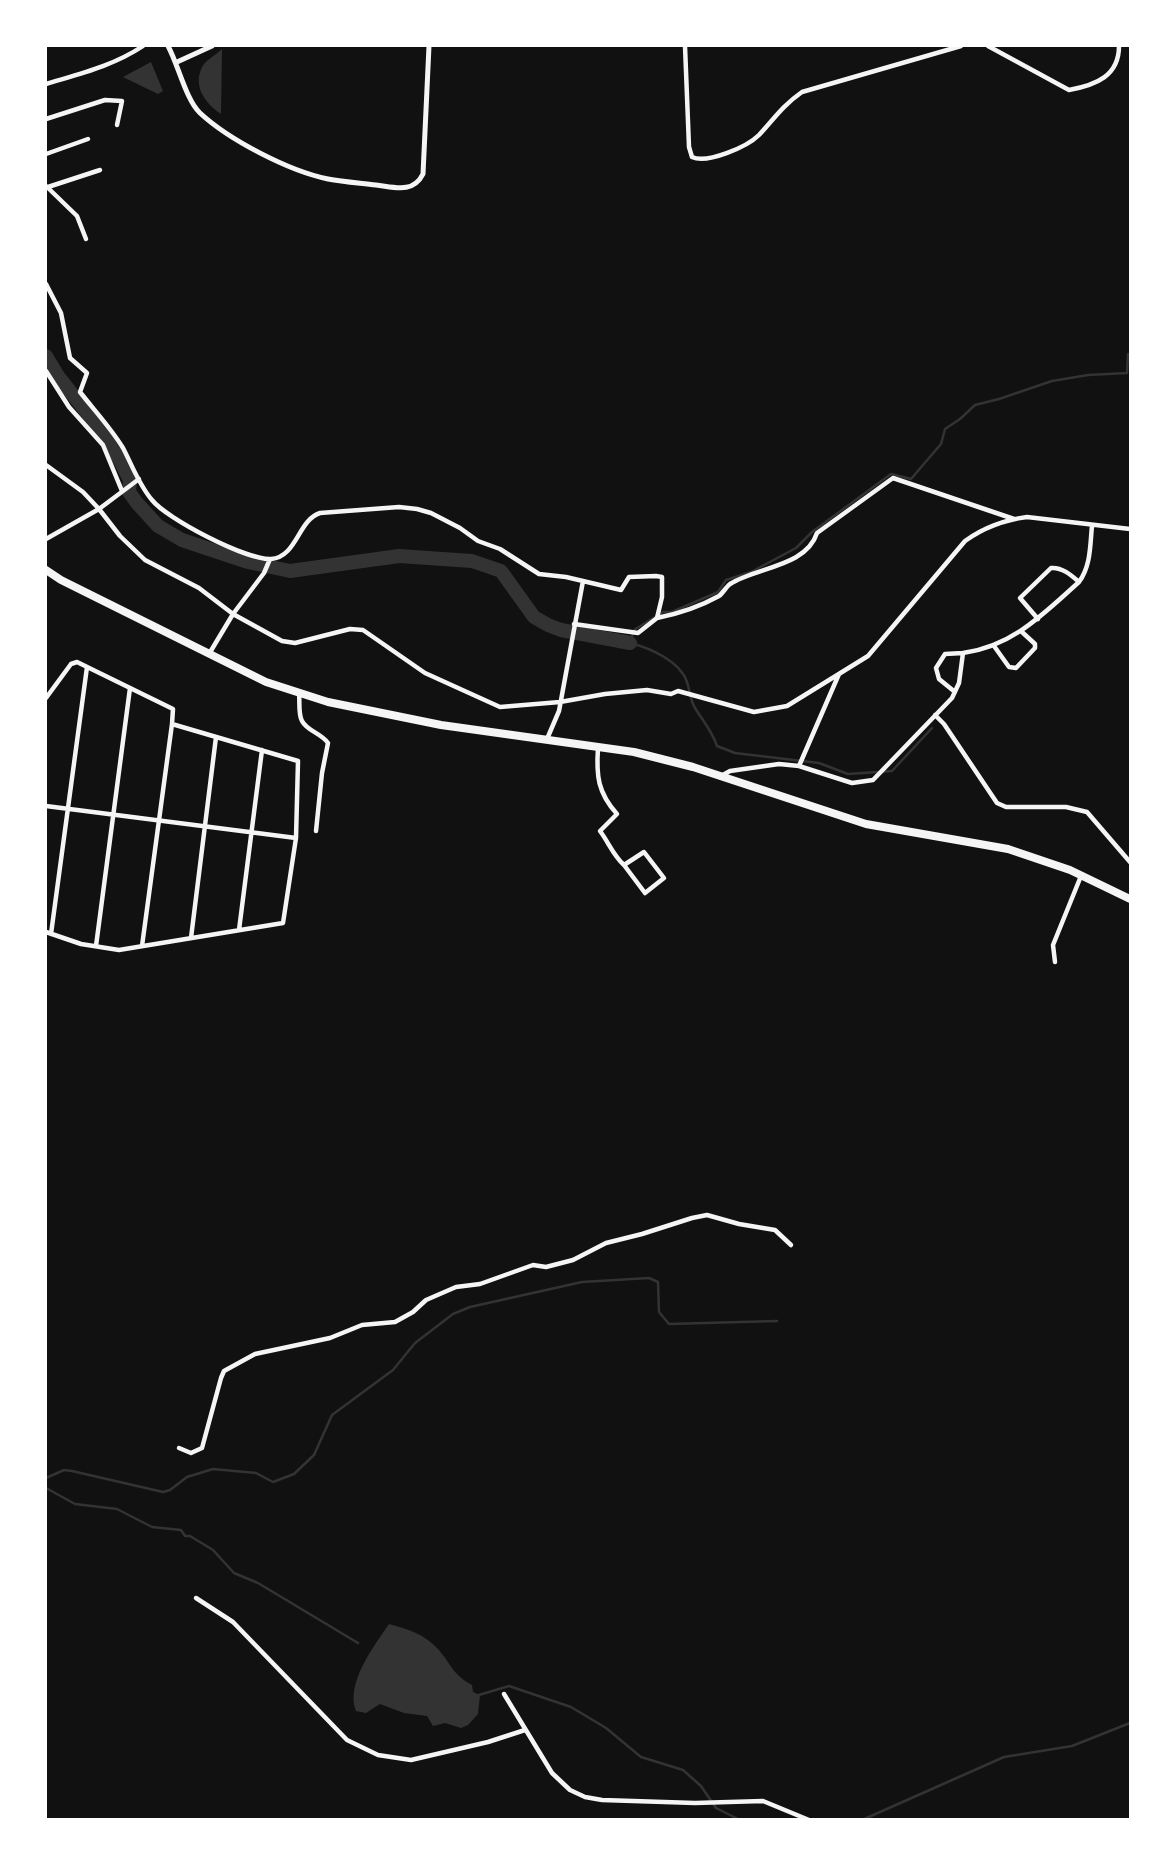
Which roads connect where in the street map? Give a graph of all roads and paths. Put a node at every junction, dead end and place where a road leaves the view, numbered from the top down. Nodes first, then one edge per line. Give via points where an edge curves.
1 (142, 46) edge
2 (168, 46) edge
3 (212, 46) edge
4 (429, 46) edge
5 (685, 46) edge
6 (961, 46) edge
7 (988, 46) edge
8 (1119, 46) edge
9 (177, 62) junction
10 (46, 84) edge
11 (46, 119) edge
12 (117, 125) dead end
13 (88, 139) dead end
14 (46, 154) edge
15 (100, 170) dead end
16 (46, 187) edge
17 (86, 239) dead end
18 (46, 284) edge
19 (46, 371) edge
20 (46, 465) edge
21 (139, 479) junction
22 (124, 489) junction
23 (99, 509) junction
24 (1014, 519) junction
25 (1092, 526) junction
26 (1130, 529) edge
27 (46, 539) edge
28 (270, 560) junction
29 (46, 570) edge
30 (583, 581) junction
31 (1079, 582) junction
32 (233, 614) junction
33 (657, 618) junction
34 (1038, 619) junction
35 (574, 626) junction
36 (1023, 632) junction
37 (994, 646) junction
38 (963, 653) junction
39 (209, 654) junction
40 (87, 667) junction
41 (839, 674) junction
42 (130, 688) junction
43 (299, 692) junction
44 (955, 692) junction
45 (46, 698) edge
46 (560, 702) junction
47 (935, 715) junction
48 (172, 724) junction
49 (216, 737) junction
50 (546, 740) junction
51 (598, 747) junction
52 (262, 750) junction
53 (799, 766) junction
54 (721, 776) junction
55 (46, 806) edge
56 (66, 809) junction
57 (114, 815) junction
58 (158, 820) junction
59 (204, 826) junction
60 (316, 831) dead end
61 (251, 832) junction
62 (296, 838) junction
63 (1130, 862) edge
64 (624, 865) junction
65 (1081, 876) junction
66 (1130, 899) edge
67 (239, 930) junction
68 (48, 933) edge
69 (191, 938) junction
70 (96, 946) junction
71 (142, 946) junction
72 (1055, 962) dead end
73 (791, 1245) dead end
74 (178, 1448) dead end
75 (196, 1598) dead end
76 (504, 1694) dead end
77 (525, 1730) junction
78 (809, 1819) edge

1 - 10 street via 79,76
2 - 9 street
3 - 9 street
4 - 9 street via 423,174 405,189 327,178 275,160 198,112
5 - 6 street via 689,147 692,157 703,160 757,138 786,103 802,92
7 - 8 street via 1069,90 1109,76
11 - 12 street via 105,100 122,101
13 - 14 street
15 - 16 street
16 - 17 street via 77,216
18 - 21 street via 61,313 70,358 87,373 80,392 121,445
19 - 22 street via 69,407 103,445
20 - 23 street
21 - 22 street
21 - 28 street via 153,501 180,521 241,553
22 - 23 street
23 - 27 street
23 - 32 street via 134,552 199,588
24 - 25 street
24 - 33 street via 893,478 817,533 814,543 788,561 733,583 721,595
24 - 41 street via 965,541 868,656
25 - 26 street
25 - 31 street via 1088,562
28 - 30 street via 291,547 313,515 399,507 431,513 539,574
28 - 32 street
29 - 39 highway
30 - 33 street via 621,590 629,577 662,577
30 - 35 street
31 - 34 street
31 - 34 street via 1069,573 1051,569 1020,598
32 - 39 street
32 - 46 street via 282,641 295,643 340,630 363,630 425,673 500,707
33 - 35 street via 638,633
34 - 36 street
35 - 46 street
36 - 37 street
36 - 37 street via 1035,648 1016,668 1009,667
37 - 38 street
38 - 44 street
38 - 44 street via 945,654 936,668 939,679
39 - 43 highway via 266,682
40 - 42 street
40 - 45 street via 71,664
40 - 56 street
41 - 46 street via 787,706 761,713 678,691 605,694
41 - 53 street
42 - 48 street via 173,709
42 - 57 street
43 - 50 highway via 403,718
43 - 60 street via 301,719 328,743
44 - 47 street
46 - 50 street
47 - 53 street via 873,780 852,783
47 - 63 street via 997,803 1087,812
48 - 49 street
48 - 58 street
49 - 52 street
49 - 59 street
50 - 51 highway
51 - 54 highway
51 - 64 street via 603,799 617,814 600,831
52 - 61 street
52 - 62 street via 298,761
53 - 54 street via 758,765
54 - 65 highway via 866,824 1008,849
55 - 56 street
56 - 57 street
56 - 68 street
57 - 58 street
57 - 70 street
58 - 59 street
58 - 71 street
59 - 61 street
59 - 69 street
61 - 62 street
61 - 67 street
62 - 67 street via 283,923
64 - 64 street via 644,852 664,878 645,893
65 - 66 highway
65 - 72 street via 1053,945
67 - 69 street
68 - 70 street
69 - 71 street
70 - 71 street via 119,950
73 - 74 street via 775,1230 707,1215 606,1242 573,1260 533,1265 480,1284 456,1287 394,1322 362,1325 234,1364 221,1378 202,1448 191,1453
75 - 77 street via 233,1622 347,1740 378,1755 411,1760
76 - 77 street
77 - 78 street via 559,1782 585,1797 770,1802

